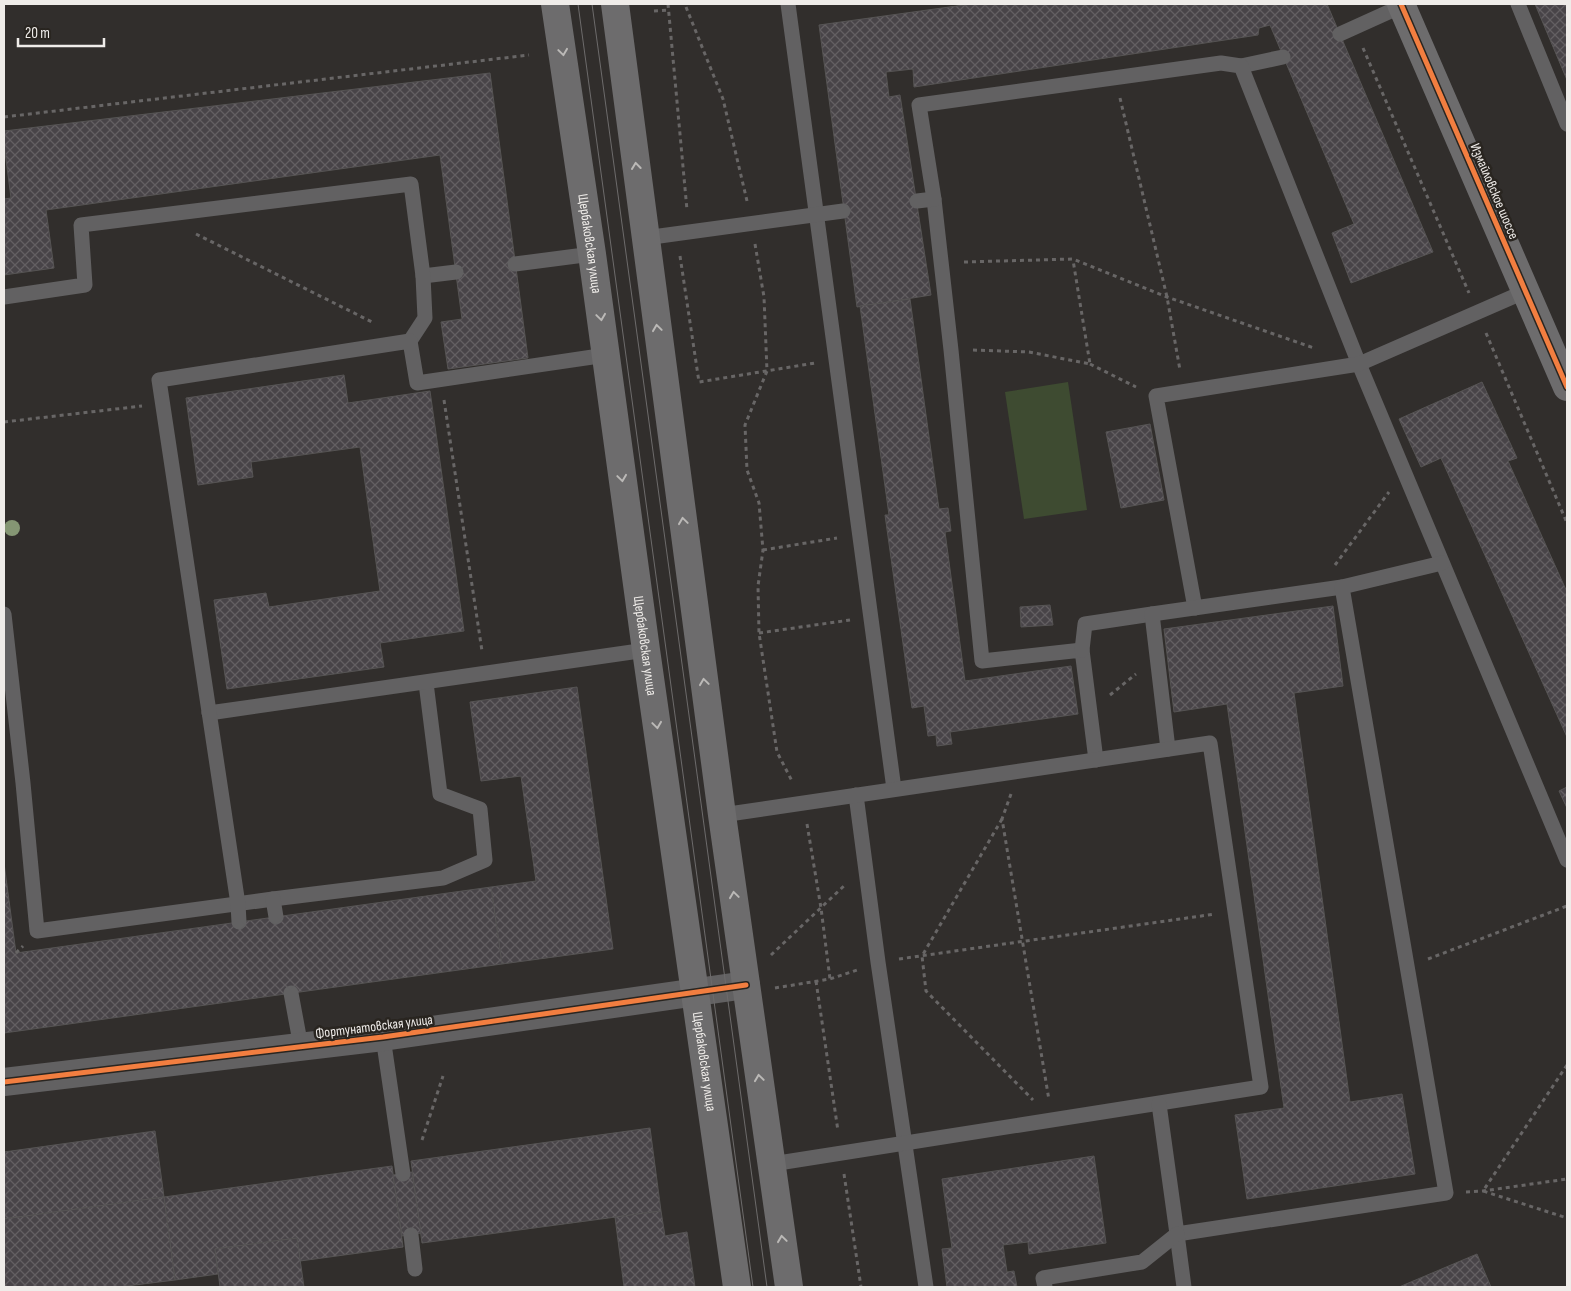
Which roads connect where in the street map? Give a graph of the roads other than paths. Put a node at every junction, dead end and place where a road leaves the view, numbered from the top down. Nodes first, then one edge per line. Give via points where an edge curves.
1 (555, 4) edge
2 (615, 4) edge
3 (788, 4) edge
4 (1518, 4) edge
5 (1402, 5) edge
6 (1340, 34) dead end
7 (1283, 57) dead end
8 (1241, 66) junction
9 (1567, 124) edge
10 (934, 199) junction
11 (917, 201) dead end
12 (843, 211) dead end
13 (816, 215) junction
14 (645, 238) junction
15 (592, 254) junction
16 (515, 264) dead end
17 (456, 272) dead end
18 (423, 276) junction
19 (1526, 291) junction
20 (4, 297) edge
21 (410, 341) junction
22 (606, 355) junction
23 (1359, 364) junction
24 (1567, 387) edge
25 (1442, 563) junction
26 (1342, 587) junction
27 (1195, 608) junction
28 (4, 614) edge
29 (1152, 614) junction
30 (646, 650) junction
31 (1082, 650) junction
32 (426, 683) junction
33 (209, 713) junction
34 (1168, 749) junction
35 (1096, 760) junction
36 (894, 790) junction
37 (856, 795) junction
38 (722, 815) junction
39 (1567, 860) edge
40 (273, 899) junction
41 (238, 904) junction
42 (276, 917) dead end
43 (239, 922) dead end
44 (759, 987) junction
45 (695, 992) junction
46 (291, 993) dead end
47 (383, 1037) junction
48 (301, 1046) junction
49 (4, 1082) edge
50 (1158, 1104) junction
51 (905, 1144) junction
52 (772, 1164) junction
53 (402, 1174) dead end
54 (1177, 1234) junction
55 (411, 1235) dead end
56 (415, 1269) dead end
57 (737, 1287) edge
58 (789, 1287) edge
59 (926, 1287) edge
60 (1045, 1287) edge
61 (1184, 1287) edge

1 -> 15 main road, Щербаковская улица
14 -> 2 main road
3 - 13 lane
4 - 9 lane
5 - 6 lane
5 - 19 main road, Измайловское шоссе
7 - 8 lane
8 - 10 lane via 1221,62 919,105
8 - 23 lane
10 - 11 lane
10 - 31 lane via 982,661
12 - 13 lane
13 - 14 lane
13 - 36 lane
38 -> 14 main road
15 - 16 lane
15 -> 22 main road, Щербаковская улица
17 - 18 lane
18 - 20 lane via 411,184 81,225 85,285
18 - 21 lane via 425,318
19 - 23 lane
19 - 24 main road, Измайловское шоссе
21 - 22 lane via 416,383
21 - 33 lane via 159,380
22 -> 30 main road, Щербаковская улица
23 - 25 lane
23 - 27 lane via 1156,396
25 - 26 lane
25 - 39 lane
26 - 27 lane
26 - 54 lane via 1446,1193
27 - 29 lane
28 - 41 lane via 37,931
29 - 31 lane via 1085,624
29 - 34 lane
30 - 32 lane
30 -> 45 main road, Щербаковская улица
31 - 35 lane
32 - 33 lane
32 - 40 lane via 440,794 480,809 485,860 443,878
33 - 41 lane
34 - 35 lane
34 - 50 lane via 1210,743 1261,1087
35 - 36 lane
36 - 37 lane
37 - 38 lane
37 - 51 lane
44 -> 38 main road
40 - 41 lane
40 - 42 lane
41 - 43 lane
44 - 45 street, Фортунатовская улица
52 -> 44 main road
45 - 47 street, Фортунатовская улица
45 - 57 main road, Щербаковская улица
46 - 48 lane
47 - 48 street, Фортунатовская улица
47 - 53 lane
48 - 49 street, Фортунатовская улица
50 - 51 lane
50 - 54 lane
51 - 52 lane
51 - 59 lane
58 -> 52 main road
54 - 60 lane via 1142,1262 1044,1278
54 - 61 lane
55 - 56 lane

